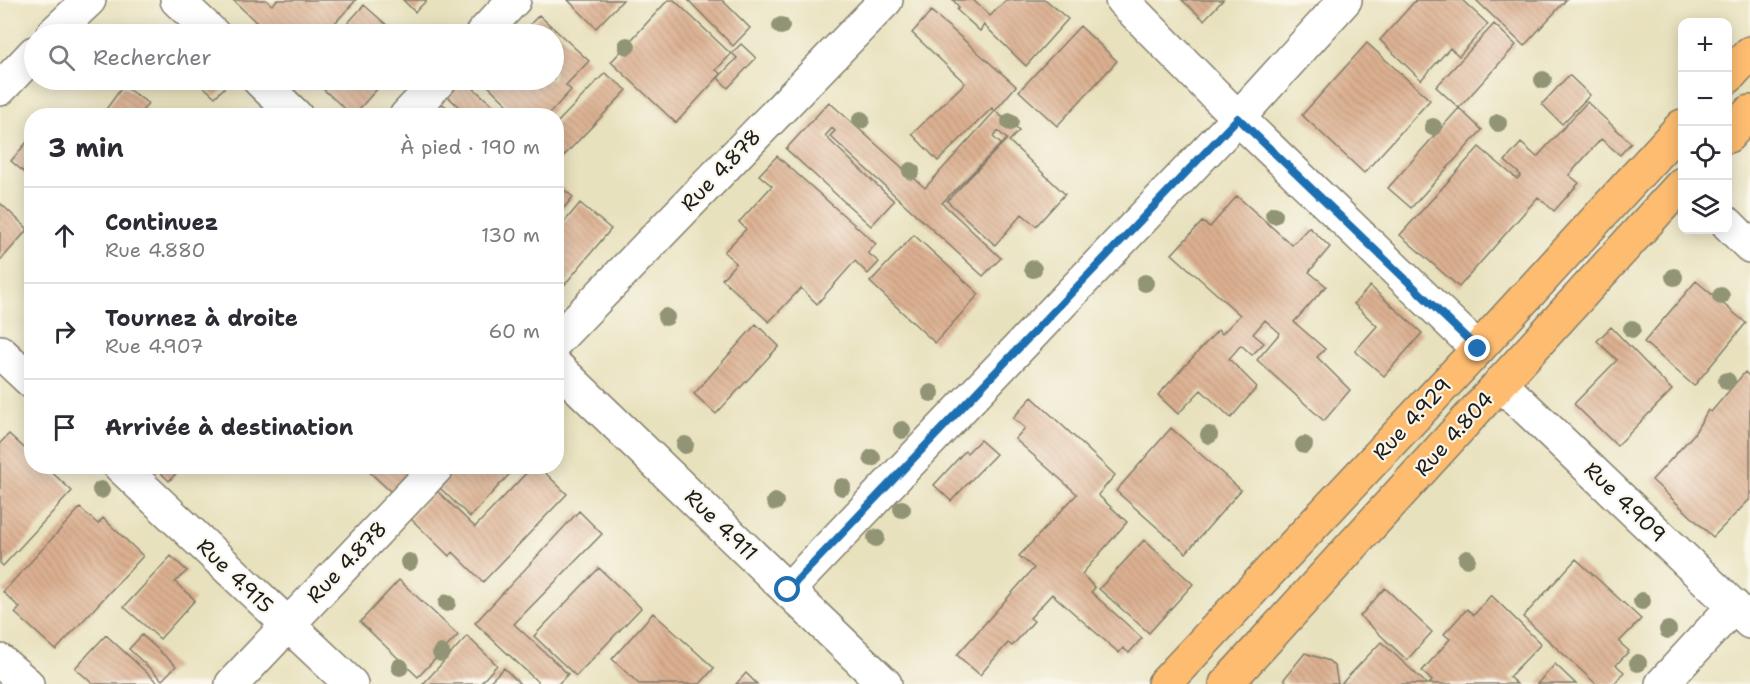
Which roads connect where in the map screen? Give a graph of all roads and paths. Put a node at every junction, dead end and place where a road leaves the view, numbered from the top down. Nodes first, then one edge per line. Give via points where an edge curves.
1 (89, 0) edge
2 (177, 0) edge
3 (514, 0) edge
4 (886, 0) edge
5 (1122, 0) edge
6 (1344, 0) edge
7 (64, 24) edge
8 (202, 24) edge
9 (491, 24) edge
10 (1750, 53) edge
11 (24, 64) edge
12 (1732, 73) edge
13 (0, 89) edge
14 (269, 90) edge
15 (431, 90) edge
16 (288, 108) edge
17 (414, 108) edge
18 (1750, 112) edge
19 (1238, 118) junction
20 (1678, 131) edge
21 (1732, 132) edge
22 (1678, 189) edge
23 (1732, 228) edge
24 (1750, 246) edge
25 (564, 333) edge
26 (1478, 349) junction
27 (0, 352) edge
28 (24, 374) edge
29 (564, 374) edge
30 (1500, 383) junction
31 (128, 474) edge
32 (430, 474) edge
33 (788, 590) junction
34 (1742, 614) edge
35 (287, 624) junction
36 (0, 661) edge
37 (27, 684) edge
38 (232, 684) edge
39 (351, 684) edge
40 (885, 684) edge
41 (1164, 684) edge
42 (1226, 684) edge
43 (1662, 684) edge

1 - 7 street
2 - 8 street
3 - 9 street
4 - 25 street, Rue 4.878
5 - 19 street
6 - 19 street
10 - 12 main road
11 - 13 street
14 - 16 street
15 - 17 street
18 - 21 main road
19 - 26 street
19 - 33 street
20 - 26 main road, Rue 4.929
22 - 30 main road, Rue 4.804
23 - 24 street
26 - 41 main road, Rue 4.929
27 - 28 street
29 - 33 street, Rue 4.911
30 - 34 street, Rue 4.909
30 - 42 main road, Rue 4.804
31 - 35 street, Rue 4.915
32 - 35 street, Rue 4.878
33 - 40 street, Rue 4.911
34 - 43 street
35 - 38 street, Rue 4.878
35 - 39 street, Rue 4.915
36 - 37 street

